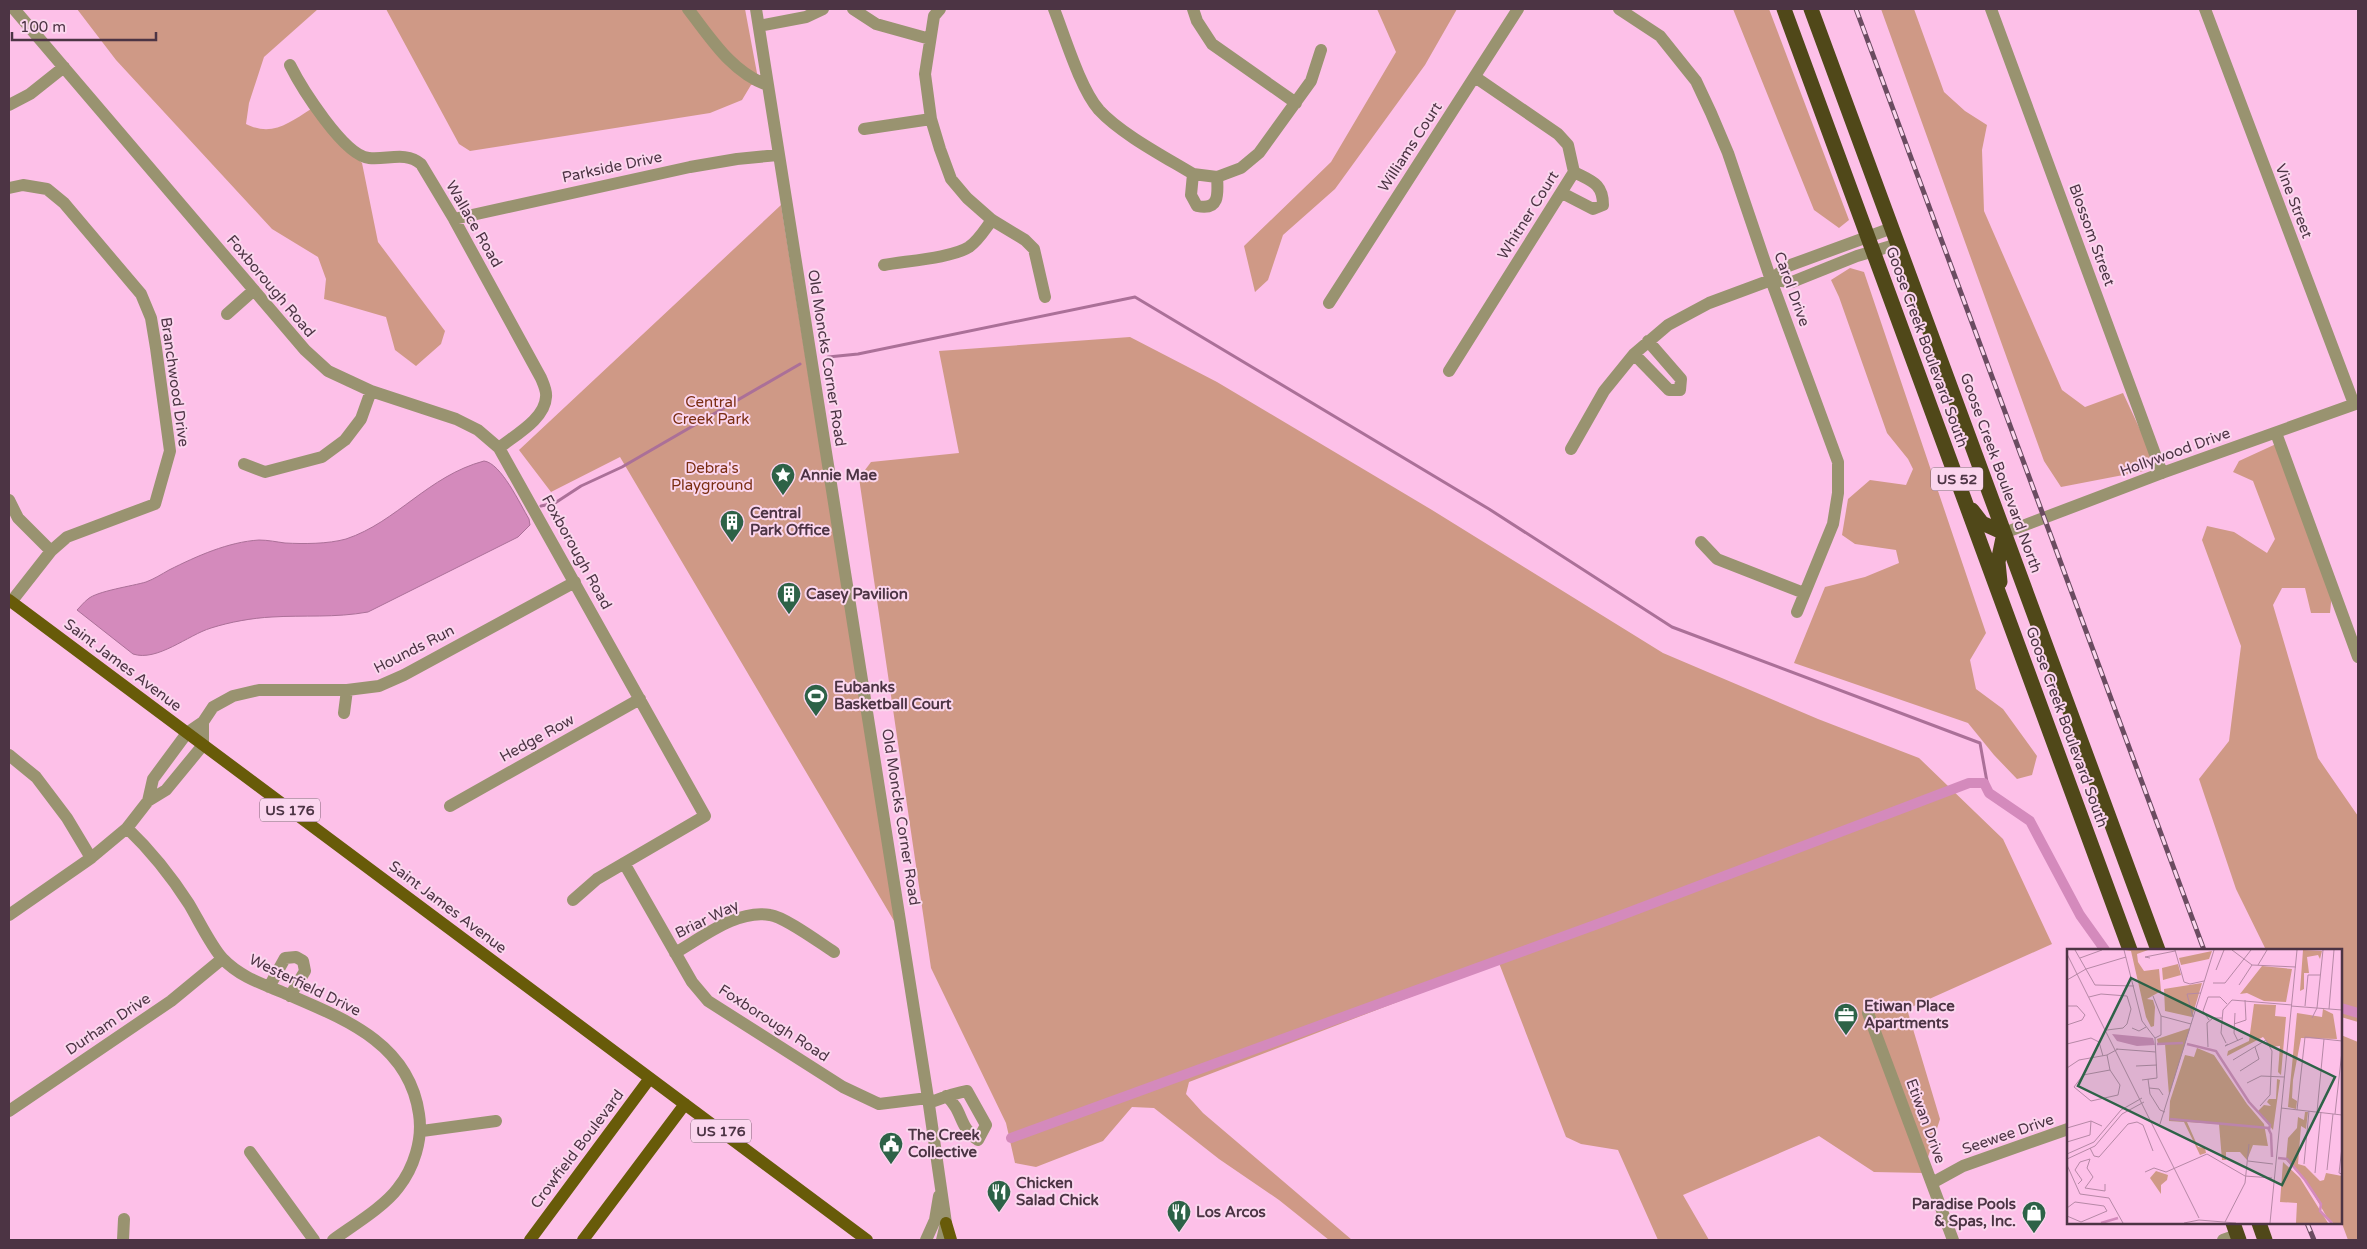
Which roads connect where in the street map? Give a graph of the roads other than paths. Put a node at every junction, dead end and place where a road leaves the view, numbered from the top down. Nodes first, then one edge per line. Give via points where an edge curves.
1 (14, 9) edge
2 (688, 9) edge
3 (756, 9) edge
4 (823, 9) edge
5 (853, 9) edge
6 (940, 9) edge
7 (1054, 9) edge
8 (1193, 9) edge
9 (1518, 9) edge
10 (1619, 9) edge
11 (1784, 9) edge
12 (1811, 9) edge
13 (1992, 9) edge
14 (2205, 9) edge
15 (758, 26) junction
16 (930, 39) junction
17 (1321, 50) dead end
18 (290, 66) dead end
19 (64, 67) junction
20 (1475, 76) junction
21 (766, 85) junction
22 (1296, 103) junction
23 (9, 105) edge
24 (931, 119) junction
25 (864, 129) dead end
26 (778, 155) junction
27 (1574, 172) junction
28 (1193, 174) junction
29 (1217, 177) junction
30 (9, 188) edge
31 (1562, 193) junction
32 (454, 219) junction
33 (992, 220) junction
34 (1892, 228) junction
35 (1868, 236) junction
36 (1898, 244) junction
37 (1874, 251) junction
38 (884, 265) dead end
39 (1771, 280) junction
40 (254, 290) junction
41 (1045, 296) dead end
42 (1329, 303) dead end
43 (227, 314) dead end
44 (1648, 341) junction
45 (1634, 354) junction
46 (1449, 371) dead end
47 (371, 391) junction
48 (2356, 403) edge
49 (2276, 433) junction
50 (500, 448) junction
51 (1571, 449) dead end
52 (244, 464) dead end
53 (2162, 473) junction
54 (1960, 489) junction
55 (9, 500) edge
56 (2004, 534) junction
57 (1700, 542) dead end
58 (51, 551) junction
59 (575, 582) junction
60 (1804, 594) junction
61 (10, 601) edge
62 (2002, 603) junction
63 (1797, 612) dead end
64 (2358, 657) edge
65 (346, 690) junction
66 (640, 699) junction
67 (344, 713) dead end
68 (204, 722) junction
69 (187, 733) junction
70 (203, 745) junction
71 (9, 755) edge
72 (148, 801) junction
73 (450, 806) dead end
74 (127, 828) junction
75 (91, 858) junction
76 (624, 863) junction
77 (573, 900) dead end
78 (9, 915) edge
79 (2130, 949) edge
80 (2158, 949) edge
81 (834, 952) dead end
82 (675, 953) junction
83 (222, 959) junction
84 (269, 987) junction
85 (290, 996) junction
86 (1868, 1013) dead end
87 (650, 1078) junction
88 (946, 1096) dead end
89 (928, 1100) junction
90 (685, 1104) junction
91 (9, 1111) edge
92 (496, 1121) dead end
93 (2067, 1130) edge
94 (422, 1131) junction
95 (250, 1152) dead end
96 (1932, 1183) junction
97 (941, 1186) junction
98 (124, 1219) dead end
99 (946, 1223) junction
100 (2259, 1224) edge
101 (864, 1239) edge
102 (124, 1240) edge
103 (314, 1240) edge
104 (333, 1240) edge
105 (530, 1240) edge
106 (583, 1240) edge
107 (926, 1240) edge
108 (942, 1240) edge
109 (951, 1240) edge
110 (1953, 1240) edge
111 (2265, 1240) edge

1 - 19 street, Foxborough Road
2 - 21 street via 726,57 750,79
3 - 15 street, Old Moncks Corner Road
4 - 15 street via 806,17
5 - 16 street via 876,24
6 - 16 street via 934,16
7 - 28 street via 1084,85 1098,109
8 - 22 street via 1212,44
9 - 20 street, Williams Court
10 - 39 street, Carol Drive via 1660,36 1696,81 1728,153
11 - 35 highway, Goose Creek Boulevard South / US 52
12 - 34 highway, Goose Creek Boulevard North / US 52
13 - 53 street, Blossom Street
14 - 48 street, Vine Street
15 - 21 street, Old Moncks Corner Road
16 - 24 street via 925,74
17 - 22 street via 1311,81
18 - 32 street, Wallace Road via 304,93 354,153 367,158 414,158 421,164
19 - 23 street via 30,94
19 - 40 street, Foxborough Road
20 - 27 street, Whitner Court via 1558,134 1568,145
20 - 42 street, Williams Court
21 - 26 street, Old Moncks Corner Road
22 - 29 street via 1259,153 1241,168
24 - 25 street
24 - 33 street via 952,178 967,198
26 - 32 street, Parkside Drive via 690,167
26 - 89 street, Old Moncks Corner Road
27 - 31 street, Whitner Court
27 - 31 street via 1598,184 1603,205 1593,208
28 - 29 street
28 - 29 street via 1191,194 1197,206 1204,207 1212,205 1218,197
30 - 58 street, Branchwood Drive via 23,185 47,189 64,203 140,294 151,318 170,451 155,504 67,537
31 - 46 street, Whitner Court
32 - 50 street, Wallace Road via 541,378 547,395 543,409 530,424
33 - 38 street via 968,248
33 - 41 street via 1026,240 1034,249
34 - 35 street
34 - 36 highway, Goose Creek Boulevard North / US 52
35 - 37 highway, Goose Creek Boulevard South / US 52
35 - 39 street via 1788,266
36 - 37 street
36 - 56 highway, Goose Creek Boulevard North / US 52
37 - 39 street via 1792,282
37 - 54 highway, Goose Creek Boulevard South / US 52
39 - 44 street via 1710,303 1668,325
39 - 60 street, Carol Drive via 1838,462 1833,524
40 - 43 street
40 - 47 street, Foxborough Road via 305,350 328,371
44 - 45 street
44 - 45 street via 1681,379 1680,390 1669,390
45 - 51 street via 1604,392
47 - 50 street, Foxborough Road via 456,419 478,430
47 - 52 street via 361,419 345,440 322,457 265,472
48 - 49 street, Hollywood Drive
49 - 53 street, Hollywood Drive
49 - 64 street
50 - 59 street, Foxborough Road
53 - 56 street, Hollywood Drive
54 - 56 highway via 1982,522
54 - 62 highway, Goose Creek Boulevard South / US 52
55 - 58 street via 18,518
56 - 62 highway via 1998,562
56 - 80 highway, Goose Creek Boulevard North / US 52
57 - 60 street via 1717,560
58 - 61 street
59 - 65 street, Hounds Run via 404,675 379,686
59 - 66 street, Foxborough Road
60 - 63 street, Carol Drive
61 - 69 main road, Saint James Avenue / US 176
62 - 79 highway, Goose Creek Boulevard South / US 52
65 - 67 street
65 - 68 street, Hounds Run via 259,690 233,696 213,707
66 - 73 street, Hedge Row
66 - 76 street, Foxborough Road via 705,816
68 - 69 street, Hounds Run
68 - 70 street
69 - 70 main road, Saint James Avenue / US 176
69 - 72 street via 153,779
70 - 72 street via 166,790
70 - 87 main road, Saint James Avenue / US 176
71 - 75 street via 36,777 67,818
72 - 74 street
74 - 75 street
74 - 83 street, Westerfield Drive via 155,855
75 - 78 street
76 - 77 street via 597,879
76 - 82 street, Foxborough Road
81 - 82 street, Briar Way via 772,915 748,915
82 - 89 street, Foxborough Road via 708,1001 843,1087 878,1104
83 - 84 street, Westerfield Drive via 248,978
83 - 91 street, Durham Drive via 171,1001
84 - 85 street, Westerfield Drive
84 - 85 street via 285,958 296,957 303,961 305,971
85 - 94 street, Westerfield Drive via 344,1020 393,1054 410,1080
86 - 96 street, Etiwan Drive
87 - 90 main road, Saint James Avenue / US 176
87 - 105 main road, Crowfield Boulevard
88 - 89 street, Foxborough Road
89 - 97 street, Old Moncks Corner Road
90 - 101 main road, Saint James Avenue / US 176
90 - 106 main road
92 - 94 street
93 - 96 street, Seewee Drive via 1963,1166
94 - 104 street, Westerfield Drive via 413,1163 398,1189
95 - 103 street
96 - 110 street, Etiwan Drive
97 - 99 street, Old Moncks Corner Road
97 - 107 street via 935,1220
98 - 102 street
99 - 108 street
99 - 109 main road
100 - 111 highway

